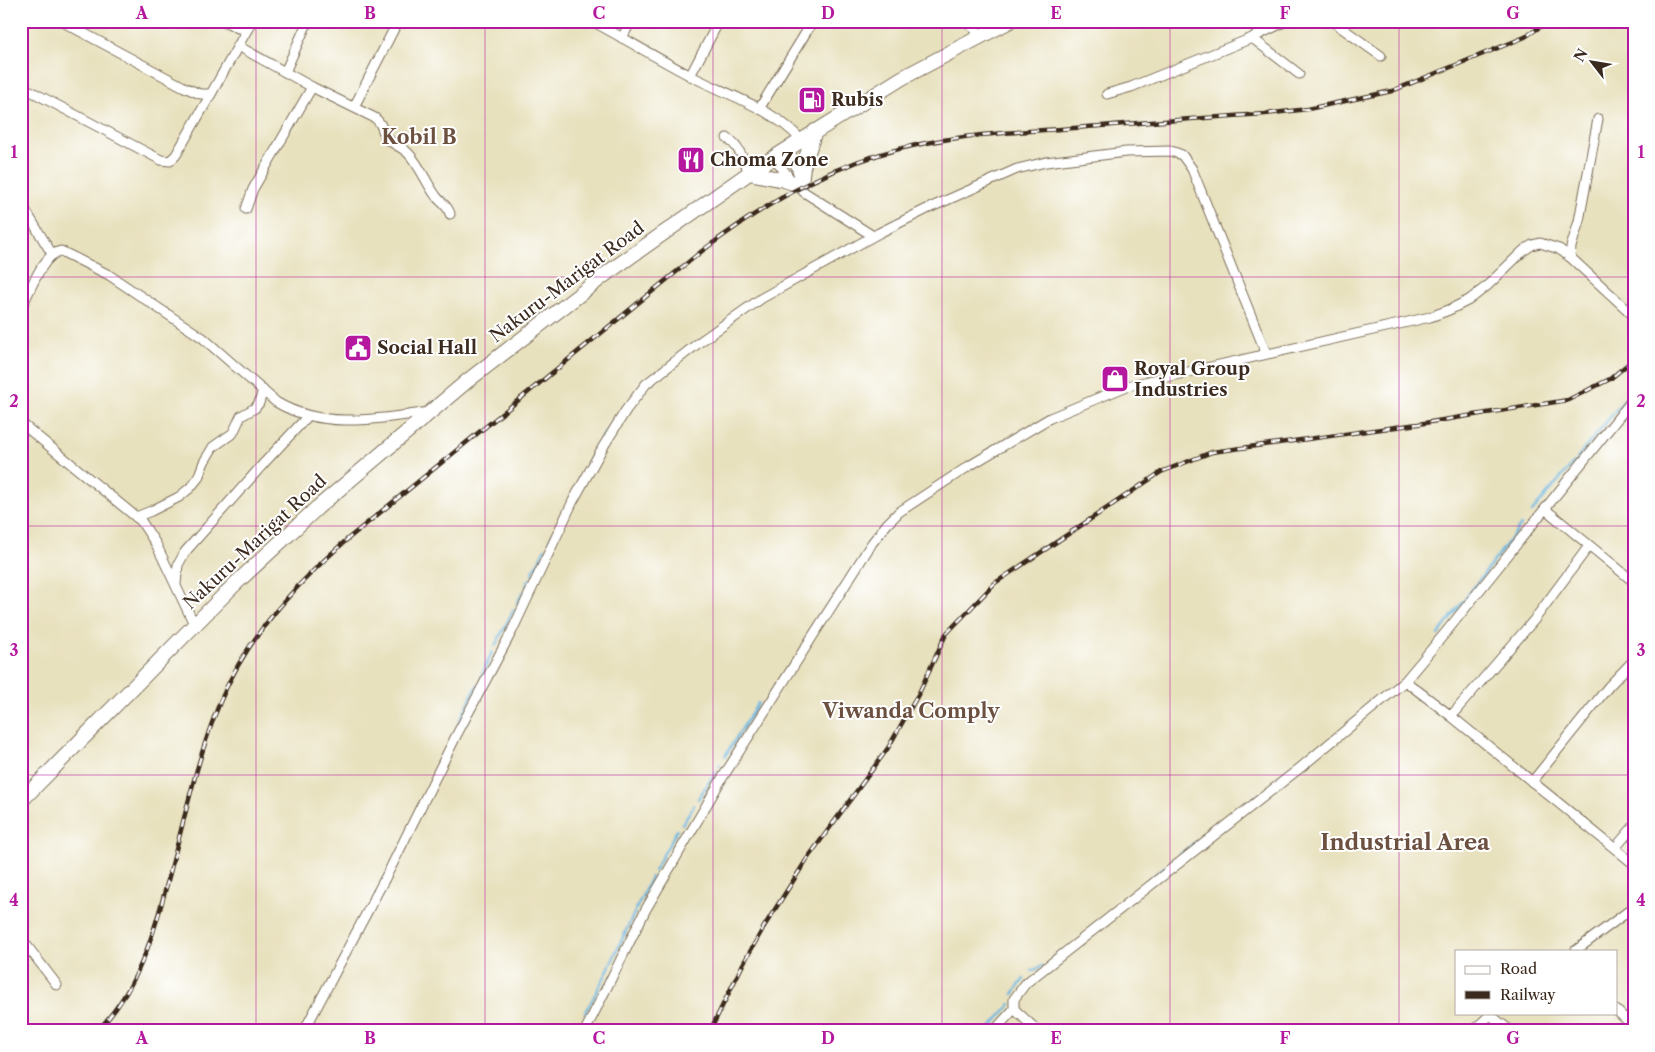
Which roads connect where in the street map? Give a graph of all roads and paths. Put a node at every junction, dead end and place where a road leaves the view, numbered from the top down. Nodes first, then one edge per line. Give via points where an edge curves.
1 (61, 21) edge
2 (224, 21) edge
3 (308, 21) edge
4 (398, 21) edge
5 (592, 21) edge
6 (631, 21) edge
7 (719, 21) edge
8 (813, 21) edge
9 (965, 21) edge
10 (1010, 21) edge
11 (1286, 21) edge
12 (1332, 21) edge
13 (250, 25) edge
14 (983, 36) junction
15 (622, 38) junction
16 (1252, 38) junction
17 (238, 46) junction
18 (1381, 56) dead end
19 (285, 72) junction
20 (1299, 74) dead end
21 (690, 76) junction
22 (21, 86) edge
23 (312, 87) junction
24 (211, 94) junction
25 (1107, 94) dead end
26 (354, 108) junction
27 (759, 109) junction
28 (1598, 120) dead end
29 (815, 131) junction
30 (727, 138) dead end
31 (801, 140) junction
32 (789, 147) junction
33 (774, 157) junction
34 (748, 173) junction
35 (799, 185) junction
36 (21, 203) edge
37 (246, 209) dead end
38 (450, 214) dead end
39 (873, 236) junction
40 (52, 254) junction
41 (1570, 258) junction
42 (21, 308) edge
43 (1634, 316) edge
44 (1266, 354) junction
45 (263, 390) junction
46 (1634, 398) edge
47 (431, 412) junction
48 (308, 416) junction
49 (21, 423) edge
50 (1545, 509) junction
51 (136, 516) junction
52 (1589, 546) junction
53 (1634, 582) edge
54 (176, 587) junction
55 (194, 624) junction
56 (1634, 660) edge
57 (1404, 681) junction
58 (1451, 716) junction
59 (1532, 782) junction
60 (24, 793) edge
61 (1634, 826) edge
62 (1615, 848) junction
63 (1634, 864) edge
64 (1634, 908) edge
65 (21, 938) edge
66 (1576, 950) edge
67 (57, 985) dead end
68 (1014, 1009) junction
69 (1618, 1012) edge
70 (1491, 1014) edge
71 (1634, 1027) edge
72 (304, 1031) edge
73 (586, 1031) edge
74 (994, 1031) edge
75 (1038, 1031) edge
76 (1473, 1031) edge
77 (1511, 1031) edge

1 - 24 street via 184,87 200,94
2 - 13 street via 238,28
3 - 19 street
4 - 26 street
5 - 15 street
6 - 15 street
7 - 21 street
8 - 27 street
9 - 14 street
10 - 14 main road, Nakuru-Marigat Road
11 - 16 street
12 - 18 street
13 - 17 street
14 - 29 main road, Nakuru-Marigat Road via 902,78
15 - 21 street
16 - 20 street
16 - 25 street
17 - 19 street
17 - 24 street
19 - 23 street
21 - 27 street
22 - 24 street via 161,160 170,161
23 - 26 street
23 - 37 street via 253,189
26 - 38 street via 383,125 389,140 409,154
27 - 31 street
28 - 41 street
29 - 31 main road, Nakuru-Marigat Road
29 - 35 main road
30 - 34 street via 740,152
31 - 32 main road, Nakuru-Marigat Road
32 - 33 main road, Nakuru-Marigat Road
32 - 35 street
33 - 34 main road, Nakuru-Marigat Road
33 - 35 street via 784,173
34 - 35 main road
34 - 47 main road, Nakuru-Marigat Road via 610,271
35 - 39 street
36 - 40 street
39 - 44 street via 1017,170 1046,162 1126,152 1174,151 1186,160 1199,184
39 - 72 street via 762,298 714,331 646,384 626,410 573,502 512,631
40 - 42 street
40 - 45 street via 67,254 109,275 203,338
41 - 43 street
41 - 44 street via 1550,245 1532,245 1487,286 1449,310
44 - 73 street via 1128,386 1050,418 914,501 887,524 859,562 716,789 646,909
45 - 48 street via 286,408
45 - 51 street via 255,408 241,416 233,433 213,447 190,488 179,497
46 - 50 street
47 - 48 street via 354,420
47 - 55 main road, Nakuru-Marigat Road via 310,514
48 - 54 street via 185,552 178,565
49 - 51 street
50 - 52 street
50 - 57 street
51 - 54 street via 156,544
52 - 53 street
52 - 58 street via 1534,620
54 - 55 street
55 - 60 main road, Nakuru-Marigat Road
56 - 59 street via 1609,686
57 - 58 street
57 - 68 street via 1300,768 1026,983 1014,999
58 - 59 street
59 - 62 street
61 - 62 street
62 - 63 street
64 - 66 street
65 - 67 street
68 - 74 street
68 - 75 street
69 - 71 street
70 - 76 street
70 - 77 street

